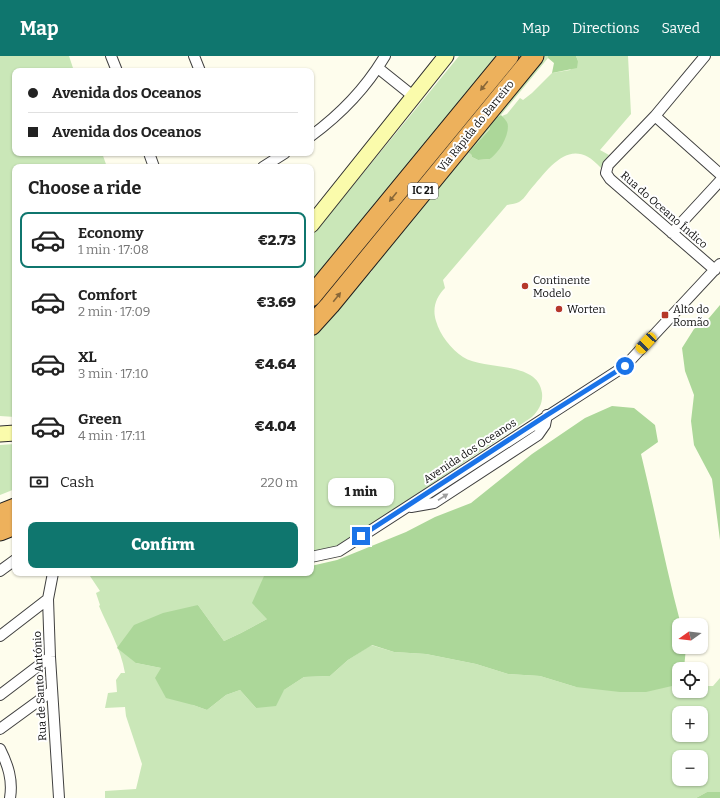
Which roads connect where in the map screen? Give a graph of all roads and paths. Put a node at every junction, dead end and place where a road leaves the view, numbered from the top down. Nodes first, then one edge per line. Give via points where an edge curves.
1 (111, 56) edge
2 (194, 56) edge
3 (385, 56) edge
4 (446, 56) edge
5 (509, 56) edge
6 (534, 56) edge
7 (705, 56) edge
8 (116, 68) edge
9 (199, 68) edge
10 (378, 68) junction
11 (413, 96) junction
12 (655, 116) junction
13 (314, 134) edge
14 (280, 156) edge
15 (268, 164) edge
16 (720, 174) edge
17 (720, 181) edge
18 (314, 221) edge
19 (672, 233) junction
20 (717, 267) edge
21 (314, 293) edge
22 (314, 323) edge
23 (0, 424) edge
24 (12, 425) edge
25 (12, 433) edge
26 (0, 434) edge
27 (12, 500) edge
28 (0, 505) edge
29 (12, 509) edge
30 (0, 514) edge
31 (12, 526) edge
32 (0, 531) edge
33 (314, 556) edge
34 (12, 562) edge
35 (0, 571) edge
36 (52, 576) edge
37 (48, 600) junction
38 (0, 636) edge
39 (50, 657) junction
40 (52, 690) junction
41 (0, 695) edge
42 (0, 729) edge
43 (0, 749) edge
44 (10, 798) edge
45 (59, 798) edge

1 - 8 street
2 - 9 street
3 - 10 street
4 - 11 main road
5 -> 21 highway, Via Rápida do Barreiro / IC 21
22 -> 6 highway, Via Rápida do Barreiro / IC 21
7 - 12 street, Rua do Oceano Índico
10 - 11 street
10 - 13 street via 340,113
11 - 18 main road
12 - 16 street
12 - 19 street, Rua do Oceano Índico via 608,165 606,173
14 - 15 street
17 - 19 street
19 - 20 street, Rua do Oceano Índico
20 - 33 street via 625,366 547,415 545,425 538,435 434,503 407,507 339,551
23 - 24 main road
25 - 26 main road
27 - 28 highway
29 - 30 highway
31 - 32 highway
34 - 35 street
36 - 37 street, Rua de Santo António
37 - 38 street
37 - 39 street, Rua de Santo António
39 - 40 street, Rua de Santo António
39 - 41 street
40 - 42 street
40 - 45 street, Rua de Santo António
43 - 44 street via 8,765

